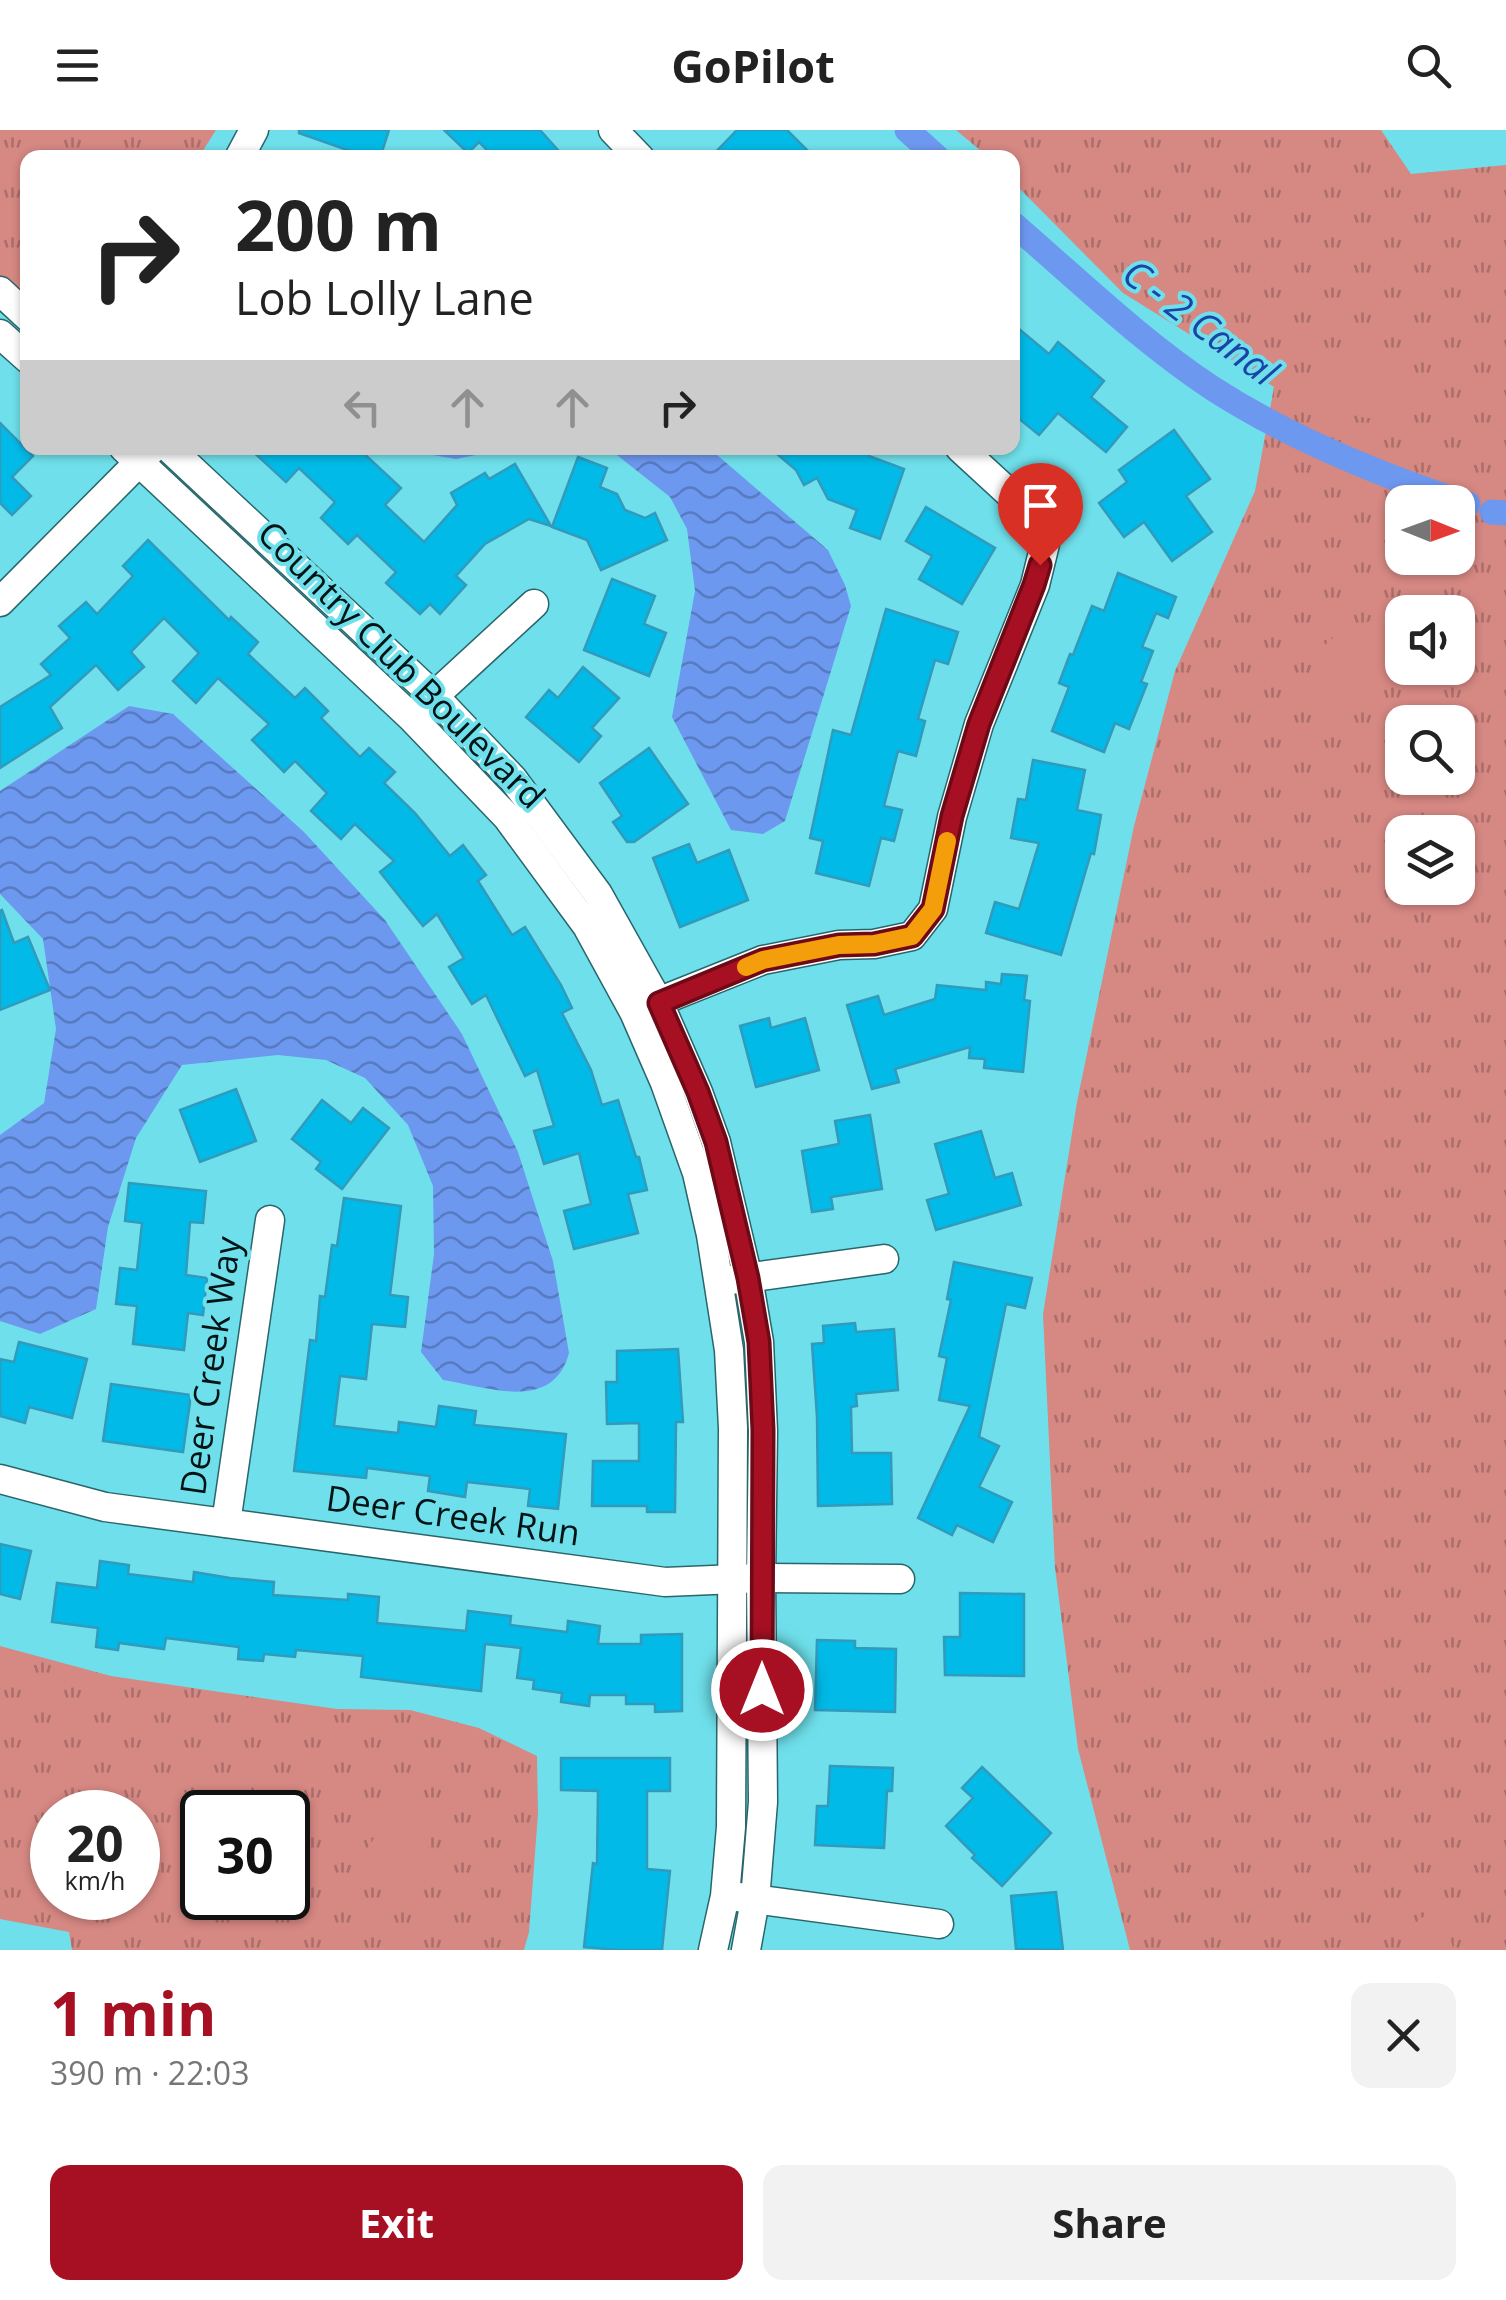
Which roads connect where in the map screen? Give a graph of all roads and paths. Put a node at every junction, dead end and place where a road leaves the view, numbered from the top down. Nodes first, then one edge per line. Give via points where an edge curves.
1 (613, 130) edge
2 (632, 150) edge
3 (0, 291) edge
4 (20, 310) edge
5 (0, 334) edge
6 (20, 352) edge
7 (136, 455) edge
8 (142, 455) edge
9 (176, 455) edge
10 (968, 455) edge
11 (0, 602) edge
12 (534, 604) dead end
13 (433, 695) junction
14 (412, 718) junction
15 (646, 1007) junction
16 (270, 1220) dead end
17 (884, 1259) dead end
18 (748, 1278) junction
19 (719, 1281) junction
20 (0, 1479) edge
21 (226, 1523) junction
22 (747, 1579) junction
23 (900, 1579) dead end
24 (725, 1896) junction
25 (755, 1900) junction
26 (940, 1924) dead end
27 (714, 1950) edge
28 (746, 1950) edge

1 - 2 street
3 - 4 street
5 - 6 street
7 - 11 street
8 - 14 street, Country Club Boulevard
9 - 13 street, Country Club Boulevard
10 - 15 street via 1035,517 1044,544 979,724 933,909 912,936 763,960
12 - 13 street
13 - 14 street
13 - 15 street, Country Club Boulevard via 513,780 598,894
14 - 15 street, Country Club Boulevard via 507,816
15 - 18 street, Country Club Boulevard via 698,1092
15 - 19 street, Country Club Boulevard via 696,1173
16 - 21 street, Deer Creek Way
17 - 18 street
18 - 19 street
18 - 22 street, Country Club Boulevard via 763,1430
19 - 22 street, Country Club Boulevard
20 - 21 street, Deer Creek Run via 105,1506
21 - 22 street, Deer Creek Run via 665,1582
22 - 23 street, Deer Creek Run
22 - 24 street, Country Club Boulevard via 730,1691
22 - 25 street, Country Club Boulevard via 764,1802
24 - 25 street
24 - 27 street, Country Club Boulevard
25 - 26 street
25 - 28 street, Country Club Boulevard

